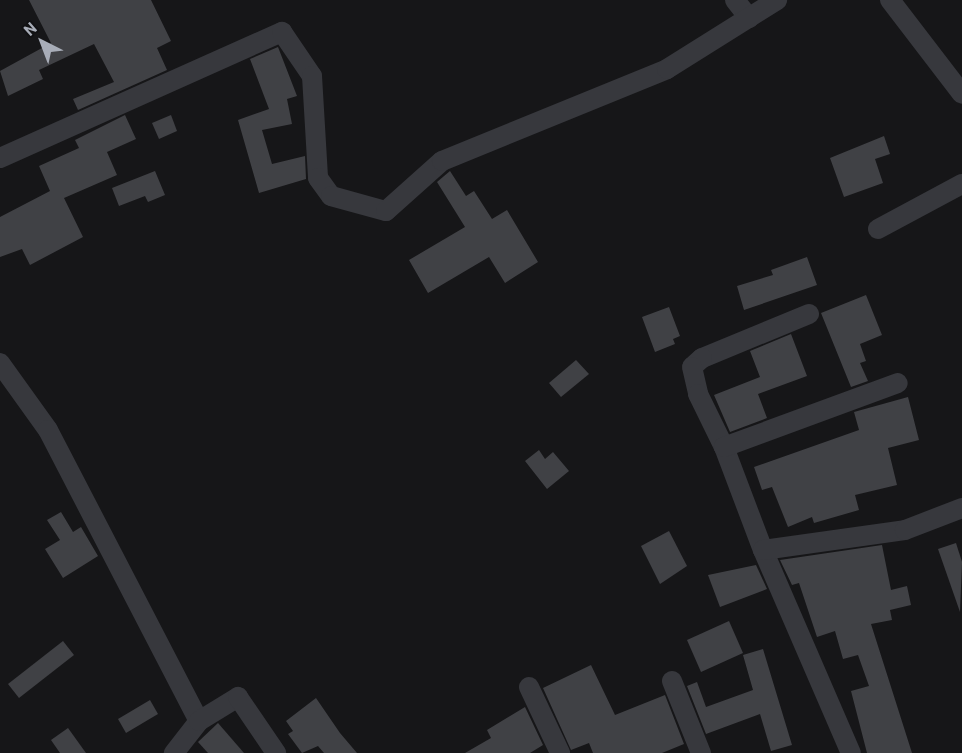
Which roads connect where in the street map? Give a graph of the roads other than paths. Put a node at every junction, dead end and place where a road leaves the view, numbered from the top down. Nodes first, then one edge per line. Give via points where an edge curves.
1 (735, 0) edge
2 (777, 0) edge
3 (890, 0) edge
4 (748, 18) junction
5 (962, 94) edge
6 (0, 158) edge
7 (962, 184) edge
8 (878, 229) dead end
9 (809, 314) dead end
10 (0, 363) edge
11 (898, 383) dead end
12 (724, 447) junction
13 (962, 508) edge
14 (764, 550) junction
15 (672, 681) dead end
16 (529, 687) dead end
17 (199, 721) junction
18 (174, 753) edge
19 (276, 753) edge
20 (560, 753) edge
21 (701, 753) edge
22 (851, 753) edge

1 - 4 street
2 - 4 street
3 - 5 street
4 - 6 street via 667,69 442,161 386,211 331,196 318,178 312,76 282,32
7 - 8 street
9 - 12 street via 702,358 692,367 698,394
10 - 17 street via 48,430
11 - 12 street
12 - 14 street
13 - 14 street via 905,530
14 - 22 street
15 - 21 street
16 - 20 street
17 - 18 street
17 - 19 street via 238,697

